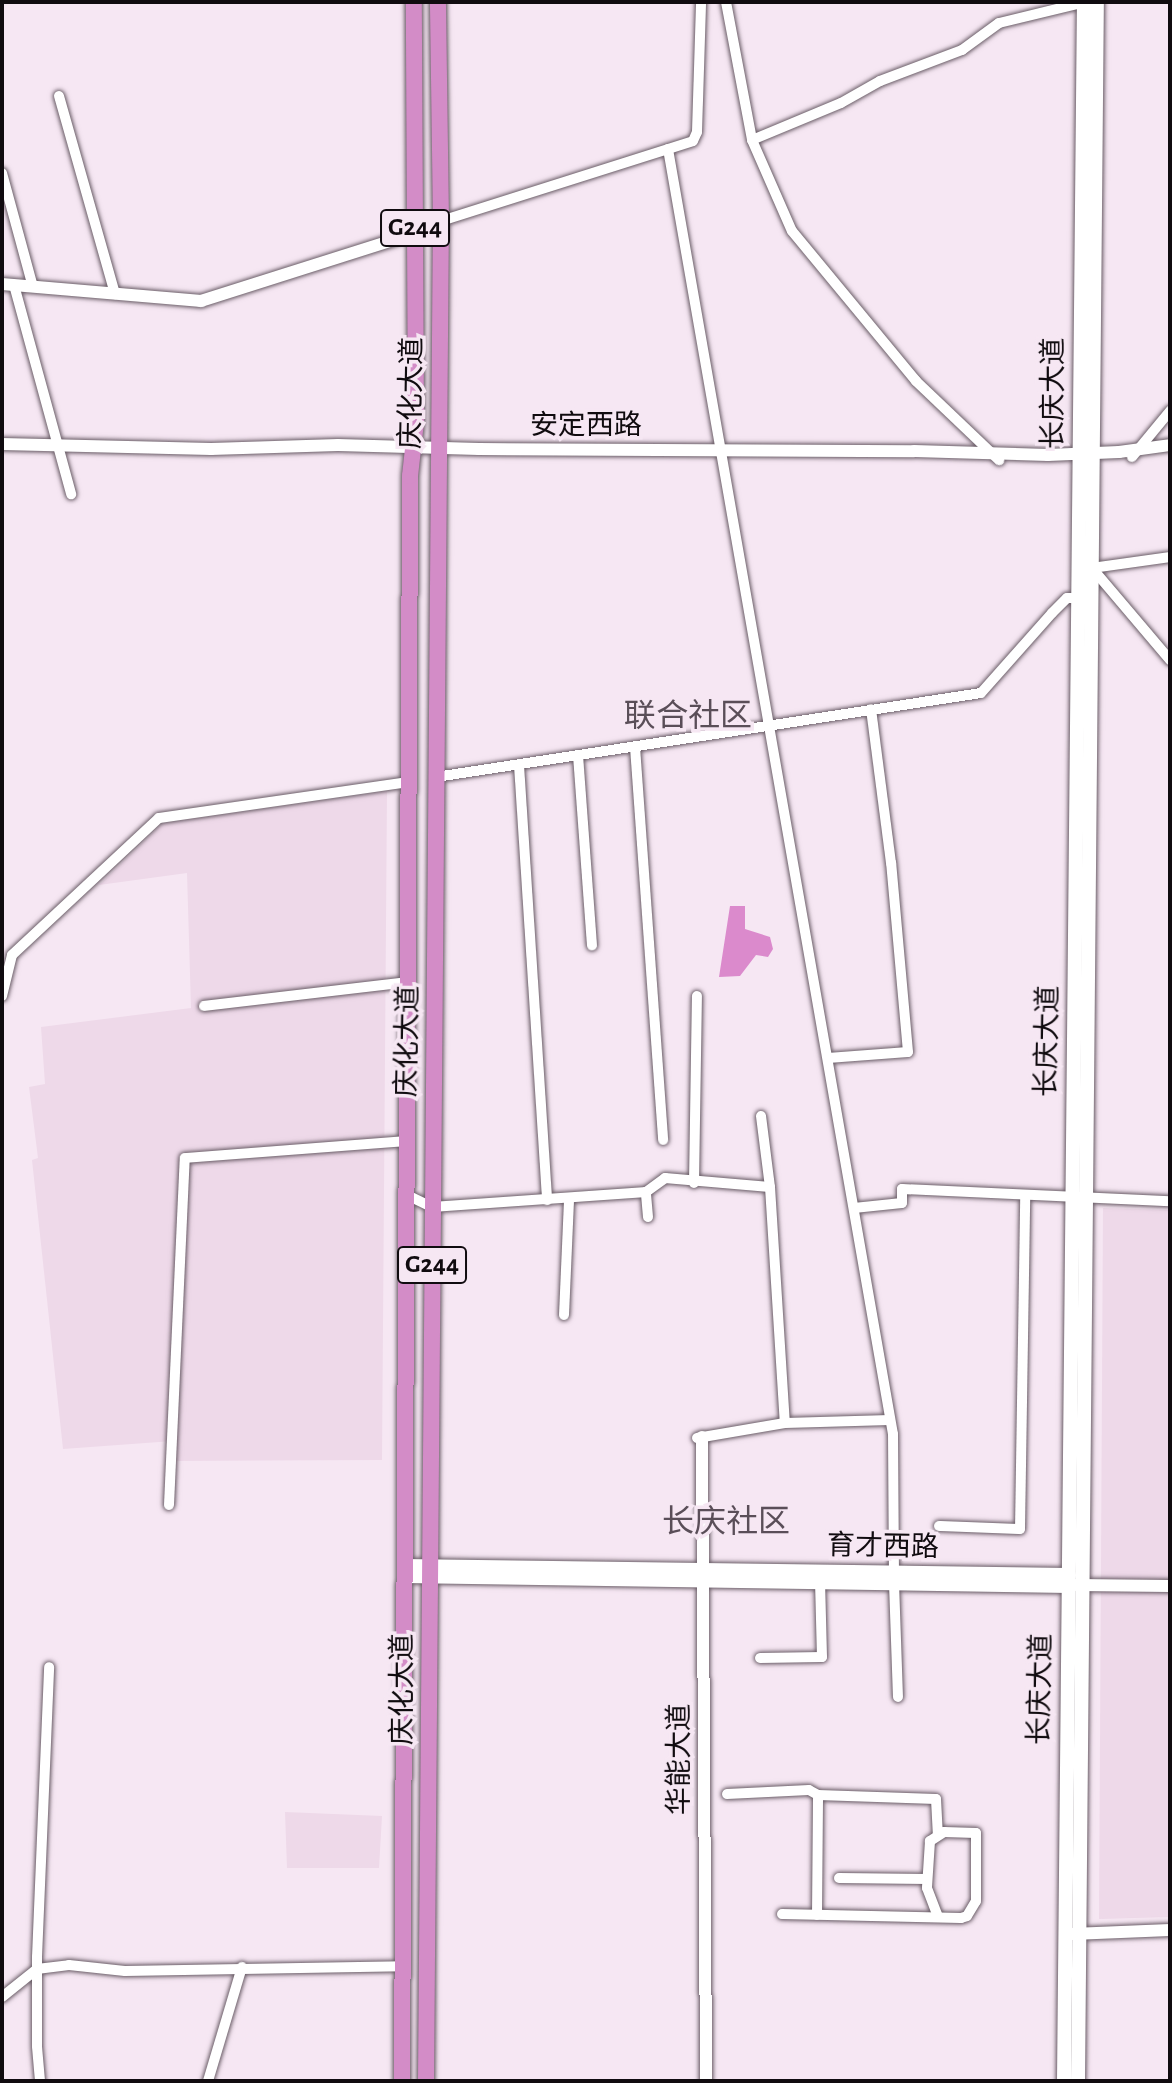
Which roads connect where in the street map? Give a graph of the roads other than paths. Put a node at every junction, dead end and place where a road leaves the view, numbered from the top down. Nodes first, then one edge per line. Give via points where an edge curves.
1 (414, 2) edge
2 (438, 2) edge
3 (701, 2) edge
4 (726, 2) edge
5 (1097, 2) edge
6 (1080, 3) edge
7 (59, 96) dead end
8 (752, 140) junction
9 (668, 149) junction
10 (2, 173) edge
11 (441, 221) junction
12 (415, 233) junction
13 (8, 285) edge
14 (33, 287) junction
15 (115, 294) junction
16 (1170, 411) edge
17 (2, 444) edge
18 (1170, 445) edge
19 (60, 448) junction
20 (2, 450) edge
21 (413, 451) junction
22 (438, 451) junction
23 (1170, 452) edge
24 (724, 453) junction
25 (1135, 453) junction
26 (996, 456) junction
27 (1086, 457) junction
28 (71, 494) dead end
29 (1170, 557) edge
30 (1092, 568) junction
31 (1078, 598) junction
32 (1170, 660) edge
33 (871, 709) junction
34 (771, 724) junction
35 (635, 747) junction
36 (578, 755) junction
37 (519, 765) junction
38 (436, 777) junction
39 (410, 782) junction
40 (592, 945) dead end
41 (2, 953) edge
42 (10, 962) junction
43 (408, 982) junction
44 (2, 996) edge
45 (697, 996) dead end
46 (204, 1006) dead end
47 (828, 1058) junction
48 (761, 1116) dead end
49 (663, 1140) dead end
50 (408, 1141) junction
51 (694, 1183) junction
52 (770, 1187) junction
53 (646, 1192) junction
54 (407, 1195) junction
55 (1025, 1196) junction
56 (1079, 1198) junction
57 (569, 1199) junction
58 (547, 1200) junction
59 (1170, 1201) edge
60 (432, 1207) junction
61 (854, 1208) junction
62 (648, 1217) dead end
63 (564, 1315) dead end
64 (890, 1420) junction
65 (785, 1423) junction
66 (700, 1437) joint
67 (169, 1505) dead end
68 (939, 1526) dead end
69 (404, 1571) junction
70 (430, 1572) junction
71 (700, 1576) junction
72 (894, 1578) junction
73 (1170, 1579) edge
74 (1076, 1581) junction
75 (820, 1582) junction
76 (1170, 1586) edge
77 (760, 1658) dead end
78 (49, 1667) dead end
79 (898, 1697) dead end
80 (727, 1794) dead end
81 (818, 1795) junction
82 (938, 1833) junction
83 (839, 1878) dead end
84 (927, 1879) junction
85 (782, 1914) dead end
86 (817, 1915) junction
87 (938, 1917) junction
88 (1170, 1927) edge
89 (1072, 1931) junction
90 (403, 1966) junction
91 (242, 1967) junction
92 (37, 1969) junction
93 (2, 1997) edge
94 (40, 2081) edge
95 (208, 2081) edge
96 (402, 2081) edge
97 (426, 2081) edge
98 (703, 2081) edge
99 (1064, 2081) edge
100 (1078, 2081) edge

1 - 12 highway, 庆化大道 / G244
2 - 11 highway, 庆化大道 / G244
3 - 9 street via 697,132 693,141
4 - 8 street
5 - 27 main road, 长庆大道
6 - 8 street via 999,23 962,50
6 - 27 main road, 长庆大道
7 - 15 street
8 - 26 street via 792,231 916,381
9 - 11 street
9 - 24 street
10 - 14 street
11 - 22 highway, 庆化大道 / G244
12 - 15 street via 201,301
12 - 21 highway, 庆化大道 / G244
13 - 14 street
13 - 19 street
14 - 15 street
16 - 25 street
17 - 19 street, 安定西路
18 - 25 street, 安定西路
19 - 20 street, 安定西路
19 - 21 street, 安定西路
19 - 28 street
21 - 22 street, 安定西路
21 - 39 highway, 庆化大道 / G244
22 - 24 street, 安定西路
22 - 38 highway, 庆化大道 / G244
23 - 25 street, 安定西路
24 - 26 street, 安定西路
24 - 34 street
25 - 27 street, 安定西路
26 - 27 street, 安定西路
27 - 30 main road, 长庆大道
27 - 31 main road, 长庆大道
29 - 30 street
30 - 32 street
30 - 56 main road, 长庆大道
31 - 33 street via 1067,598 981,693
31 - 56 main road, 长庆大道
33 - 34 street
33 - 47 street via 908,1052
34 - 35 street
34 - 47 street
35 - 36 street
35 - 49 street
36 - 37 street
36 - 40 street
37 - 38 street
37 - 58 street
38 - 60 highway, 庆化大道 / G244
39 - 42 street via 159,818
39 - 43 highway, 庆化大道 / G244
41 - 42 street
42 - 44 street
43 - 46 street
43 - 50 highway, 庆化大道 / G244
45 - 51 street
47 - 61 street
48 - 52 street
50 - 54 highway, 庆化大道 / G244
50 - 67 street via 185,1158
51 - 52 street
51 - 53 street via 686,1177 665,1178
52 - 65 street
53 - 57 street
53 - 62 street
54 - 60 street
54 - 69 highway, 庆化大道 / G244
55 - 56 street
55 - 61 street via 902,1189 902,1203
55 - 68 street via 1020,1529
56 - 59 street
56 - 74 main road, 长庆大道
57 - 58 street
57 - 63 street
58 - 60 street
60 - 70 highway, 庆化大道 / G244
61 - 64 street
64 - 65 street
64 - 72 street
65 - 66 street
66 - 71 street, 华能大道
69 - 70 main road, 育才西路
69 - 90 highway, 庆化大道 / G244
70 - 71 main road, 育才西路
70 - 97 highway, 庆化大道 / G244
71 - 72 main road, 育才西路
71 - 75 main road, 育才西路
71 - 98 street, 华能大道
72 - 74 main road, 育才西路
72 - 75 main road, 育才西路
72 - 79 street
73 - 74 street, 育才西路
74 - 76 street, 育才西路
74 - 89 main road, 长庆大道
75 - 77 street via 822,1657
78 - 92 street
80 - 81 street via 809,1790
81 - 82 street via 936,1799
81 - 86 street
82 - 84 street via 928,1846
82 - 87 street via 976,1833 974,1907 961,1918
83 - 84 street
84 - 87 street via 930,1904
85 - 86 street
86 - 87 street
88 - 89 street
89 - 99 main road, 长庆大道
89 - 100 main road, 长庆大道
90 - 91 street
90 - 96 highway, 庆化大道 / G244
91 - 92 street
91 - 95 street
92 - 93 street
92 - 94 street

